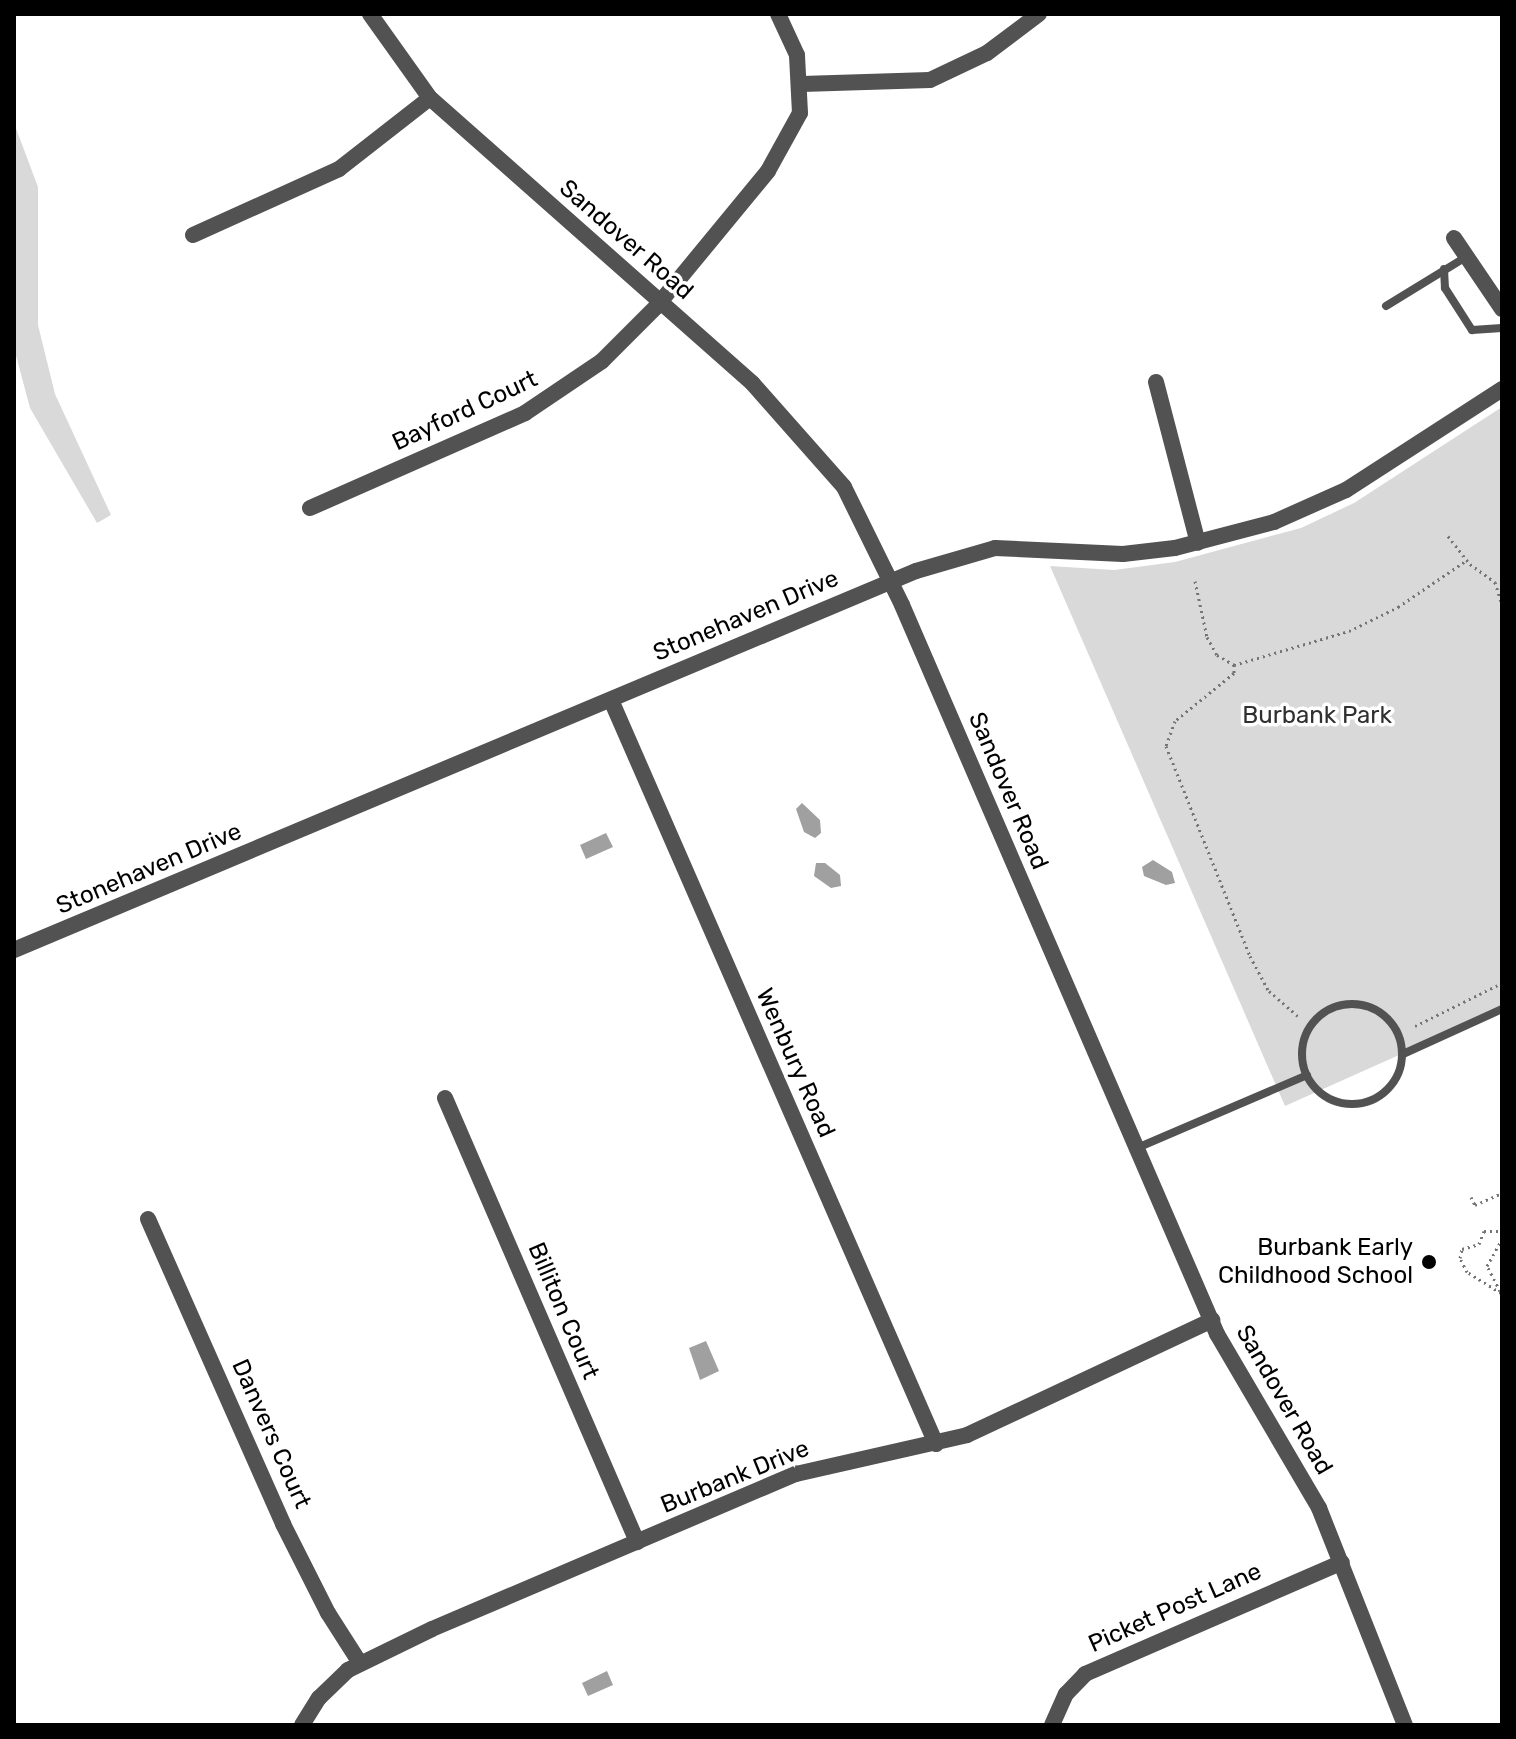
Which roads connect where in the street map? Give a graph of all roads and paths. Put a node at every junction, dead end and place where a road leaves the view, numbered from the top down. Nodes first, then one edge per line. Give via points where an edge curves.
1 (370, 14) edge
2 (778, 14) edge
3 (1039, 14) edge
4 (802, 84) junction
5 (430, 98) junction
6 (193, 235) dead end
7 (1454, 238) dead end
8 (1467, 257) junction
9 (1444, 269) junction
10 (660, 301) junction
11 (1386, 306) dead end
12 (1502, 309) edge
13 (1502, 328) edge
14 (1156, 382) dead end
15 (1502, 389) edge
16 (310, 508) dead end
17 (1448, 536) dead end
18 (1198, 543) junction
19 (1467, 560) junction
20 (891, 581) junction
21 (1195, 581) dead end
22 (1502, 605) edge
23 (1234, 665) junction
24 (611, 700) junction
25 (14, 950) edge
26 (1502, 983) edge
27 (1502, 1009) edge
28 (1298, 1016) dead end
29 (1415, 1026) dead end
30 (1403, 1054) junction
31 (1307, 1075) junction
32 (445, 1098) dead end
33 (1137, 1148) junction
34 (1502, 1193) edge
35 (1471, 1197) dead end
36 (148, 1219) dead end
37 (1502, 1231) edge
38 (1502, 1241) edge
39 (1502, 1293) edge
40 (1212, 1320) junction
41 (936, 1444) junction
42 (637, 1542) junction
43 (1342, 1562) junction
44 (360, 1663) junction
45 (302, 1725) edge
46 (1052, 1725) edge
47 (1405, 1725) edge

1 - 5 street, Sandover Road
2 - 4 street via 790,32
3 - 4 street via 987,53 930,80
4 - 10 street, Bayford Court via 800,113 788,142
5 - 6 street via 339,169
5 - 10 street, Sandover Road
7 - 8 street
8 - 9 lane
8 - 12 street
9 - 11 lane
9 - 13 lane via 1445,288 1472,330
10 - 16 street, Bayford Court via 602,361 525,413
10 - 20 street, Sandover Road via 753,384 844,487
14 - 18 street
15 - 18 street, Stonehaven Drive via 1346,490 1274,522
17 - 19 path
18 - 20 street, Stonehaven Drive via 1123,554 995,548
19 - 22 path via 1495,582
19 - 23 path via 1398,607 1349,631
20 - 24 street, Stonehaven Drive
20 - 33 street, Sandover Road
21 - 23 path via 1207,637 1217,655
23 - 28 path via 1234,673 1175,721 1166,746 1255,966 1269,991
24 - 25 street, Stonehaven Drive
24 - 41 street, Wenbury Road
26 - 29 path
27 - 30 lane
30 - 31 lane via 1387,1090 1363,1103 1336,1102
30 - 31 lane via 1390,1021 1371,1007 1347,1004 1325,1012 1309,1029 1302,1052
31 - 33 lane
32 - 42 street, Billiton Court
33 - 40 street, Sandover Road
34 - 35 path via 1475,1205
36 - 44 street, Danvers Court via 283,1524
37 - 39 path via 1489,1227 1479,1244 1462,1249 1460,1258 1467,1272
38 - 39 path via 1487,1266
40 - 41 street, Burbank Drive via 967,1435
40 - 43 street, Sandover Road via 1248,1392 1319,1508
41 - 42 street, Burbank Drive via 796,1474
42 - 44 street, Burbank Drive
43 - 46 street, Picket Post Lane via 1085,1674 1066,1694
43 - 47 street, Sandover Road
44 - 45 street, Burbank Drive via 319,1698

